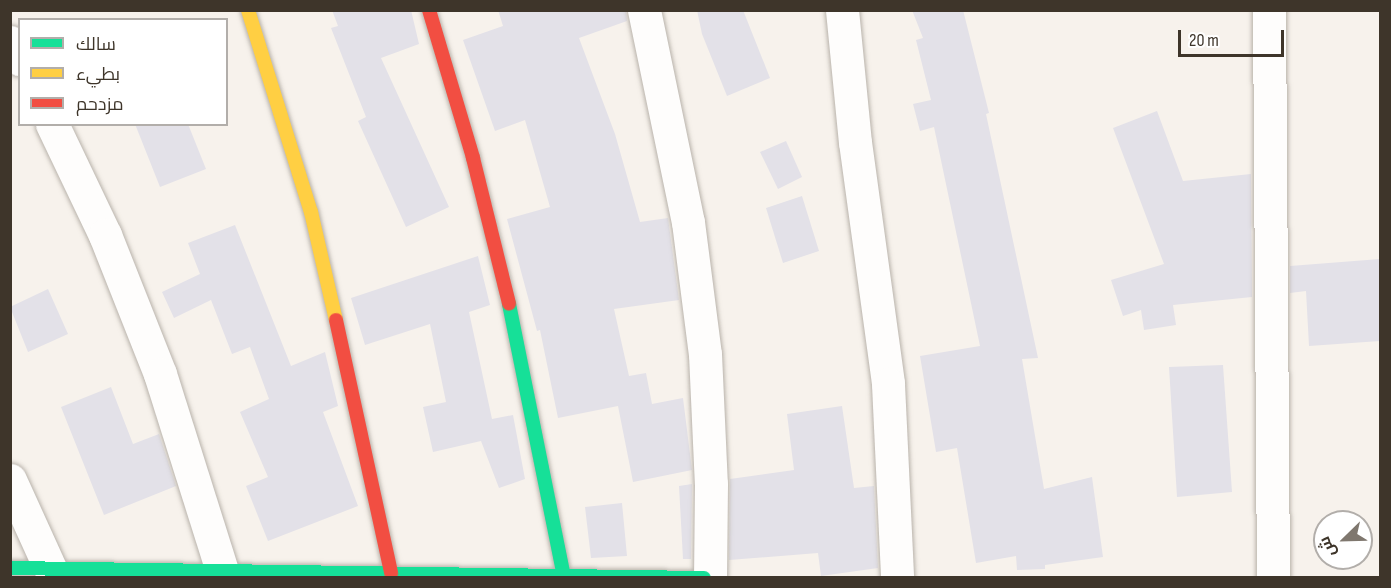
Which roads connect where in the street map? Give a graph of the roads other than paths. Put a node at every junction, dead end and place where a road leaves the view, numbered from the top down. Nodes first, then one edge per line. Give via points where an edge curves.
1 (248, 10) edge
2 (429, 10) edge
3 (644, 10) edge
4 (842, 10) edge
5 (1269, 10) edge
6 (10, 42) edge
7 (18, 56) edge
8 (53, 126) edge
9 (10, 480) edge
10 (10, 568) edge
11 (51, 568) junction
12 (222, 571) junction
13 (391, 573) junction
14 (309, 575) edge
15 (564, 576) edge
16 (704, 578) edge
17 (710, 578) edge
18 (897, 578) edge
19 (1273, 578) edge

1 - 13 street via 311,212
2 - 15 street via 473,158 513,320
3 - 17 street via 688,222 705,354 711,484
4 - 18 street via 855,142 888,384
5 - 19 street
6 - 7 street
8 - 12 street via 105,235 160,374
9 - 11 street
10 - 11 street
11 - 12 street
12 - 14 street
13 - 14 street
13 - 15 street
15 - 16 street

